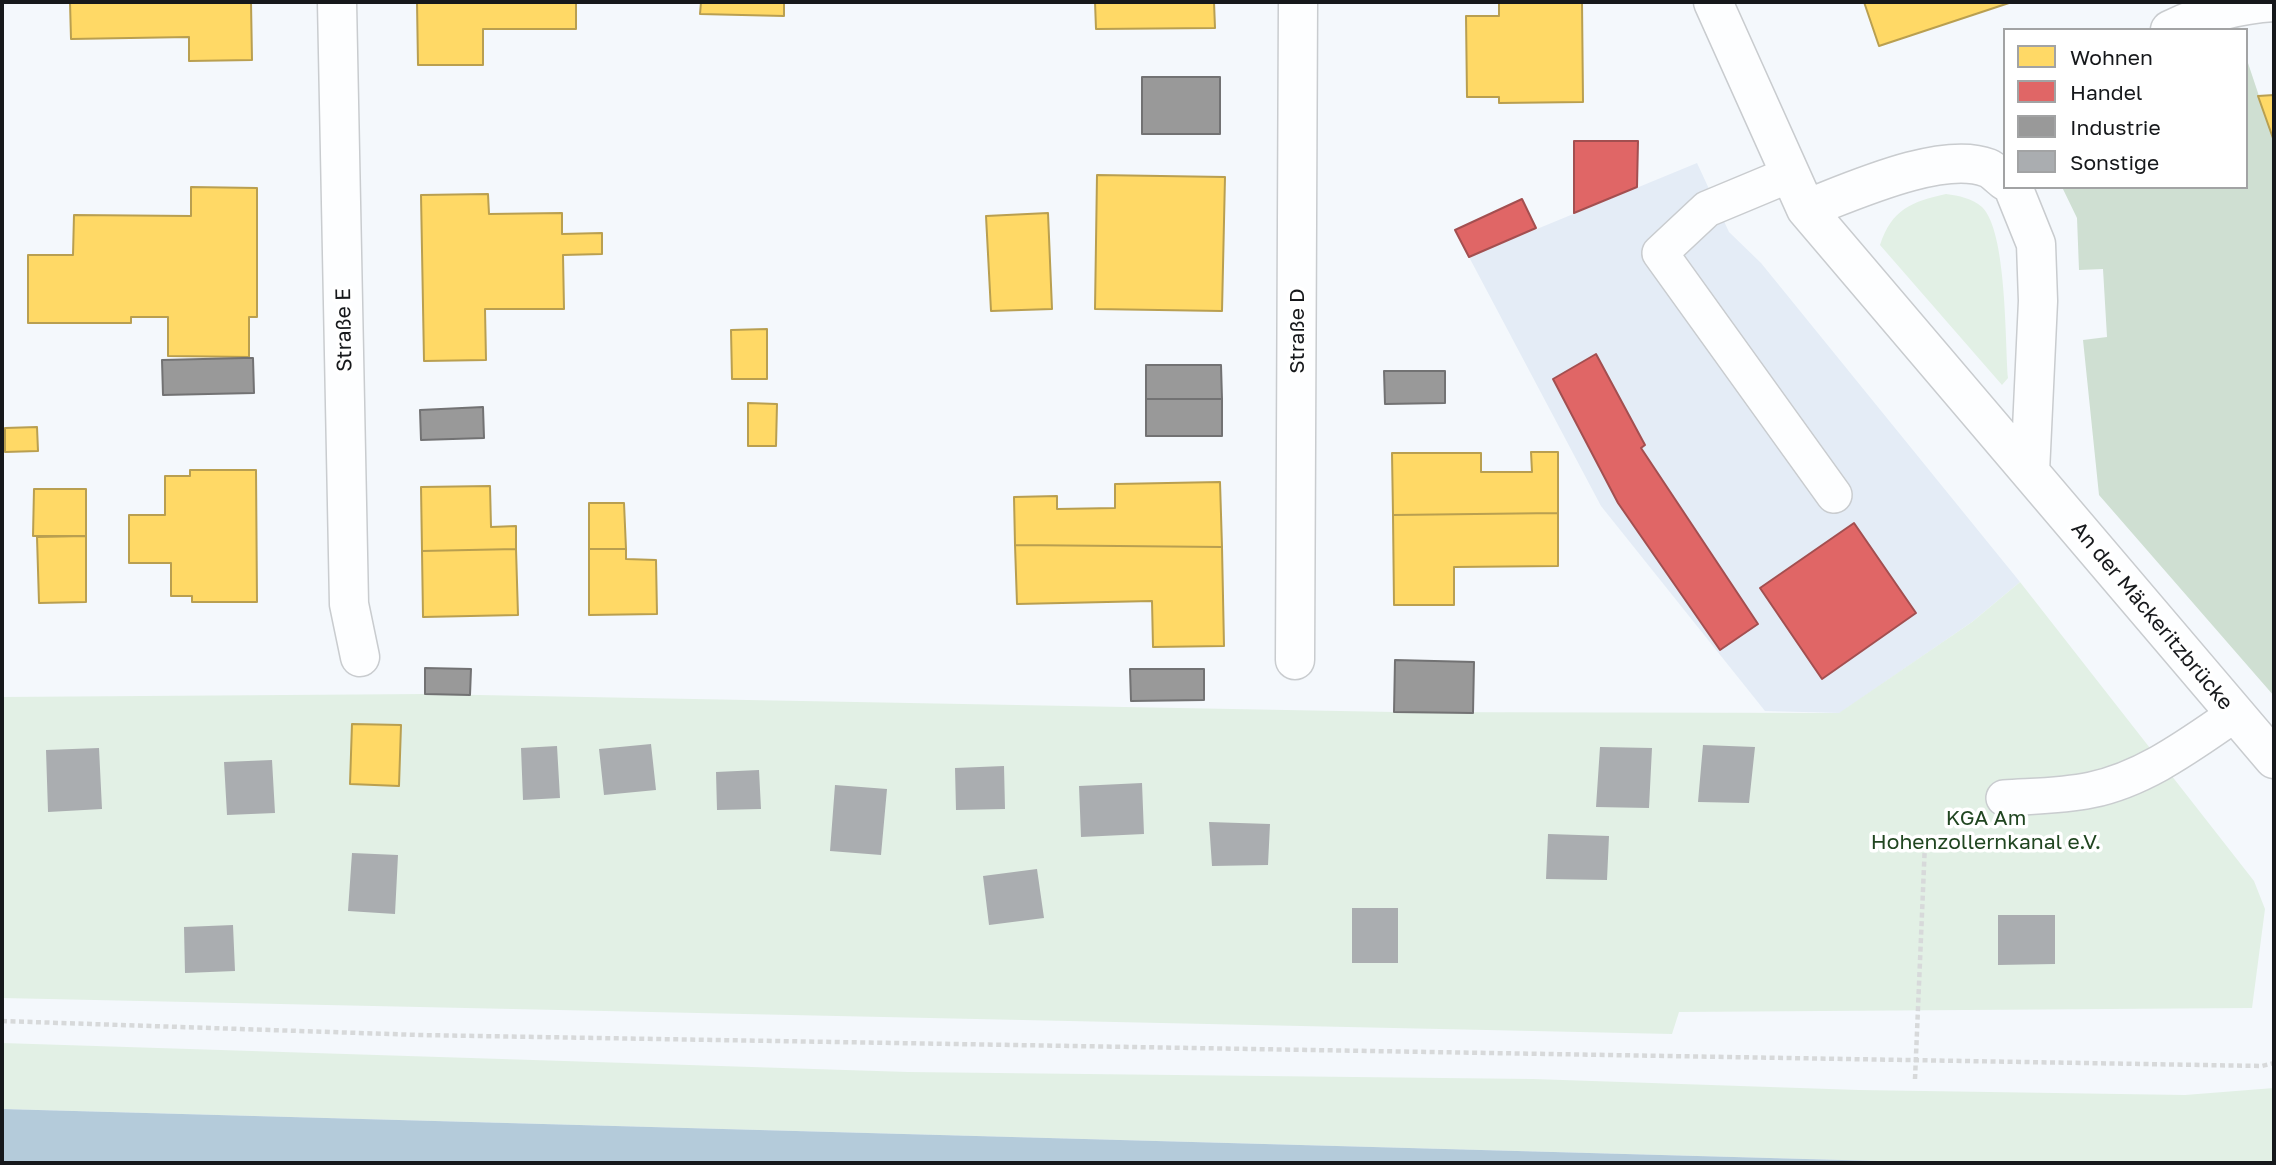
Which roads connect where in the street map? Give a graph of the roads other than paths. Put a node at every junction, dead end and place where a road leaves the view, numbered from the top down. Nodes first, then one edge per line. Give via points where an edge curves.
1 (337, 2) edge
2 (1298, 2) edge
3 (1713, 2) edge
4 (2274, 2) edge
5 (2174, 28) edge
6 (2002, 171) edge
7 (1791, 174) junction
8 (2010, 189) edge
9 (1807, 209) junction
10 (2030, 472) junction
11 (1834, 495) dead end
12 (360, 657) dead end
13 (1295, 660) dead end
14 (2235, 714) junction
15 (2274, 759) edge
16 (2004, 798) dead end

1 - 12 street, Straße E via 349,604
2 - 13 street, Straße D
3 - 7 street, An der Mäckeritzbrücke
4 - 5 street via 2249,4
6 - 9 street via 1945,164 1899,174
7 - 9 street, An der Mäckeritzbrücke
7 - 11 lane via 1707,209 1660,253
8 - 10 street via 2036,244
9 - 10 street, An der Mäckeritzbrücke
10 - 14 street, An der Mäckeritzbrücke
14 - 15 street, An der Mäckeritzbrücke
14 - 16 lane via 2136,776 2091,790

